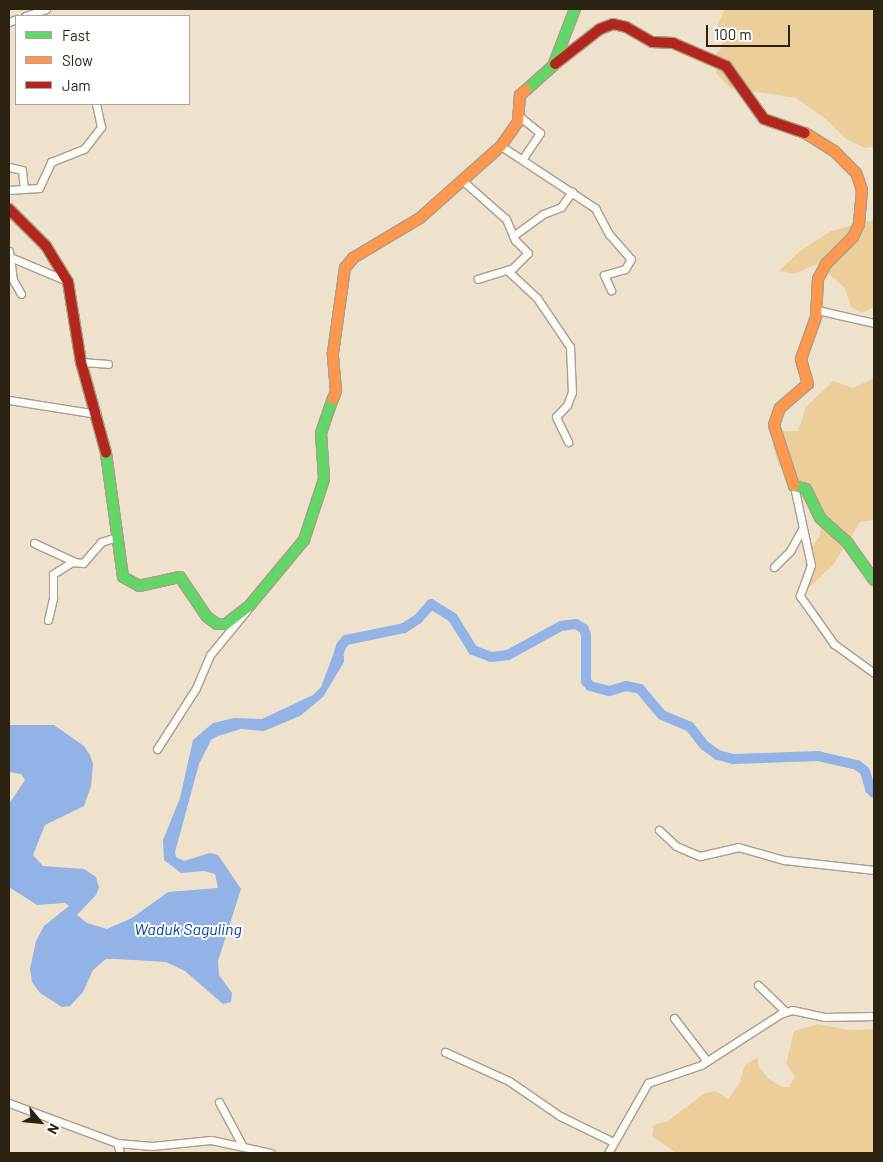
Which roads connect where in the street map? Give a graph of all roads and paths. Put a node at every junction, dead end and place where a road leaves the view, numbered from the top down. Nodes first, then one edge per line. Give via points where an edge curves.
1 (46, 9) edge
2 (575, 9) edge
3 (28, 15) edge
4 (553, 66) junction
5 (96, 105) edge
6 (519, 116) junction
7 (501, 146) junction
8 (522, 160) junction
9 (9, 167) edge
10 (462, 181) junction
11 (24, 189) junction
12 (9, 190) edge
13 (572, 192) junction
14 (9, 209) edge
15 (513, 236) junction
16 (9, 254) edge
17 (507, 270) junction
18 (478, 279) dead end
19 (68, 282) junction
20 (611, 290) dead end
21 (21, 294) dead end
22 (817, 310) junction
23 (874, 323) edge
24 (81, 362) junction
25 (108, 364) dead end
26 (9, 400) edge
27 (96, 414) junction
28 (568, 442) dead end
29 (794, 486) junction
30 (803, 528) junction
31 (116, 537) junction
32 (34, 543) dead end
33 (76, 562) junction
34 (774, 566) dead end
35 (874, 580) edge
36 (250, 605) junction
37 (48, 620) dead end
38 (874, 673) edge
39 (157, 749) dead end
40 (659, 830) dead end
41 (874, 870) edge
42 (758, 985) dead end
43 (784, 1011) junction
44 (874, 1016) edge
45 (674, 1018) dead end
46 (445, 1052) dead end
47 (707, 1061) junction
48 (219, 1102) dead end
49 (9, 1103) edge
50 (613, 1142) junction
51 (117, 1143) junction
52 (242, 1145) junction
53 (120, 1153) edge
54 (272, 1153) edge
55 (608, 1153) edge

1 - 3 street
2 - 4 street
4 - 6 street via 520,95
4 - 22 street via 600,29 613,24 623,26 652,42 669,42 721,63 734,73 764,118 796,128 845,159 861,183 859,224 854,237 821,273
5 - 11 street via 101,122 96,136 80,152 51,162 39,188
6 - 7 street via 516,126
6 - 8 street via 540,133
7 - 8 street
7 - 10 street
8 - 13 street
9 - 11 street via 21,169
10 - 15 street via 506,219
10 - 36 street via 420,218 353,258 345,268 333,353 336,392 321,433 323,483 301,546 273,574
11 - 12 street
13 - 15 street via 561,208 543,214
13 - 20 street via 595,208 609,234 631,258 625,269 604,276
14 - 19 street via 46,246
15 - 17 street via 528,255
16 - 19 street
16 - 21 street via 13,280
17 - 18 street
17 - 28 street via 537,298 570,347 572,392 567,405 556,417
19 - 24 street
22 - 23 street
22 - 29 street via 801,359 808,384 783,404 774,420 781,452
24 - 25 street
24 - 27 street
26 - 27 street
27 - 31 street via 107,455
29 - 30 street
29 - 35 street via 806,489 820,518 847,542
30 - 34 street via 790,551
30 - 38 street via 810,565 800,596 834,644
31 - 33 street via 97,545 83,563
31 - 36 street via 122,574 130,584 144,586 169,577 180,577 188,584 204,614 217,624 230,622
32 - 33 street
33 - 37 street via 52,575 54,598
36 - 39 street via 210,655 196,688
40 - 41 street via 676,846 700,856 738,847 784,860
42 - 43 street
43 - 44 street via 795,1010 824,1017
43 - 47 street
45 - 47 street
46 - 50 street via 509,1081 566,1119
47 - 50 street via 648,1083
48 - 52 street
49 - 51 street
50 - 55 street
51 - 52 street via 152,1146 211,1140
51 - 53 street
52 - 54 street

